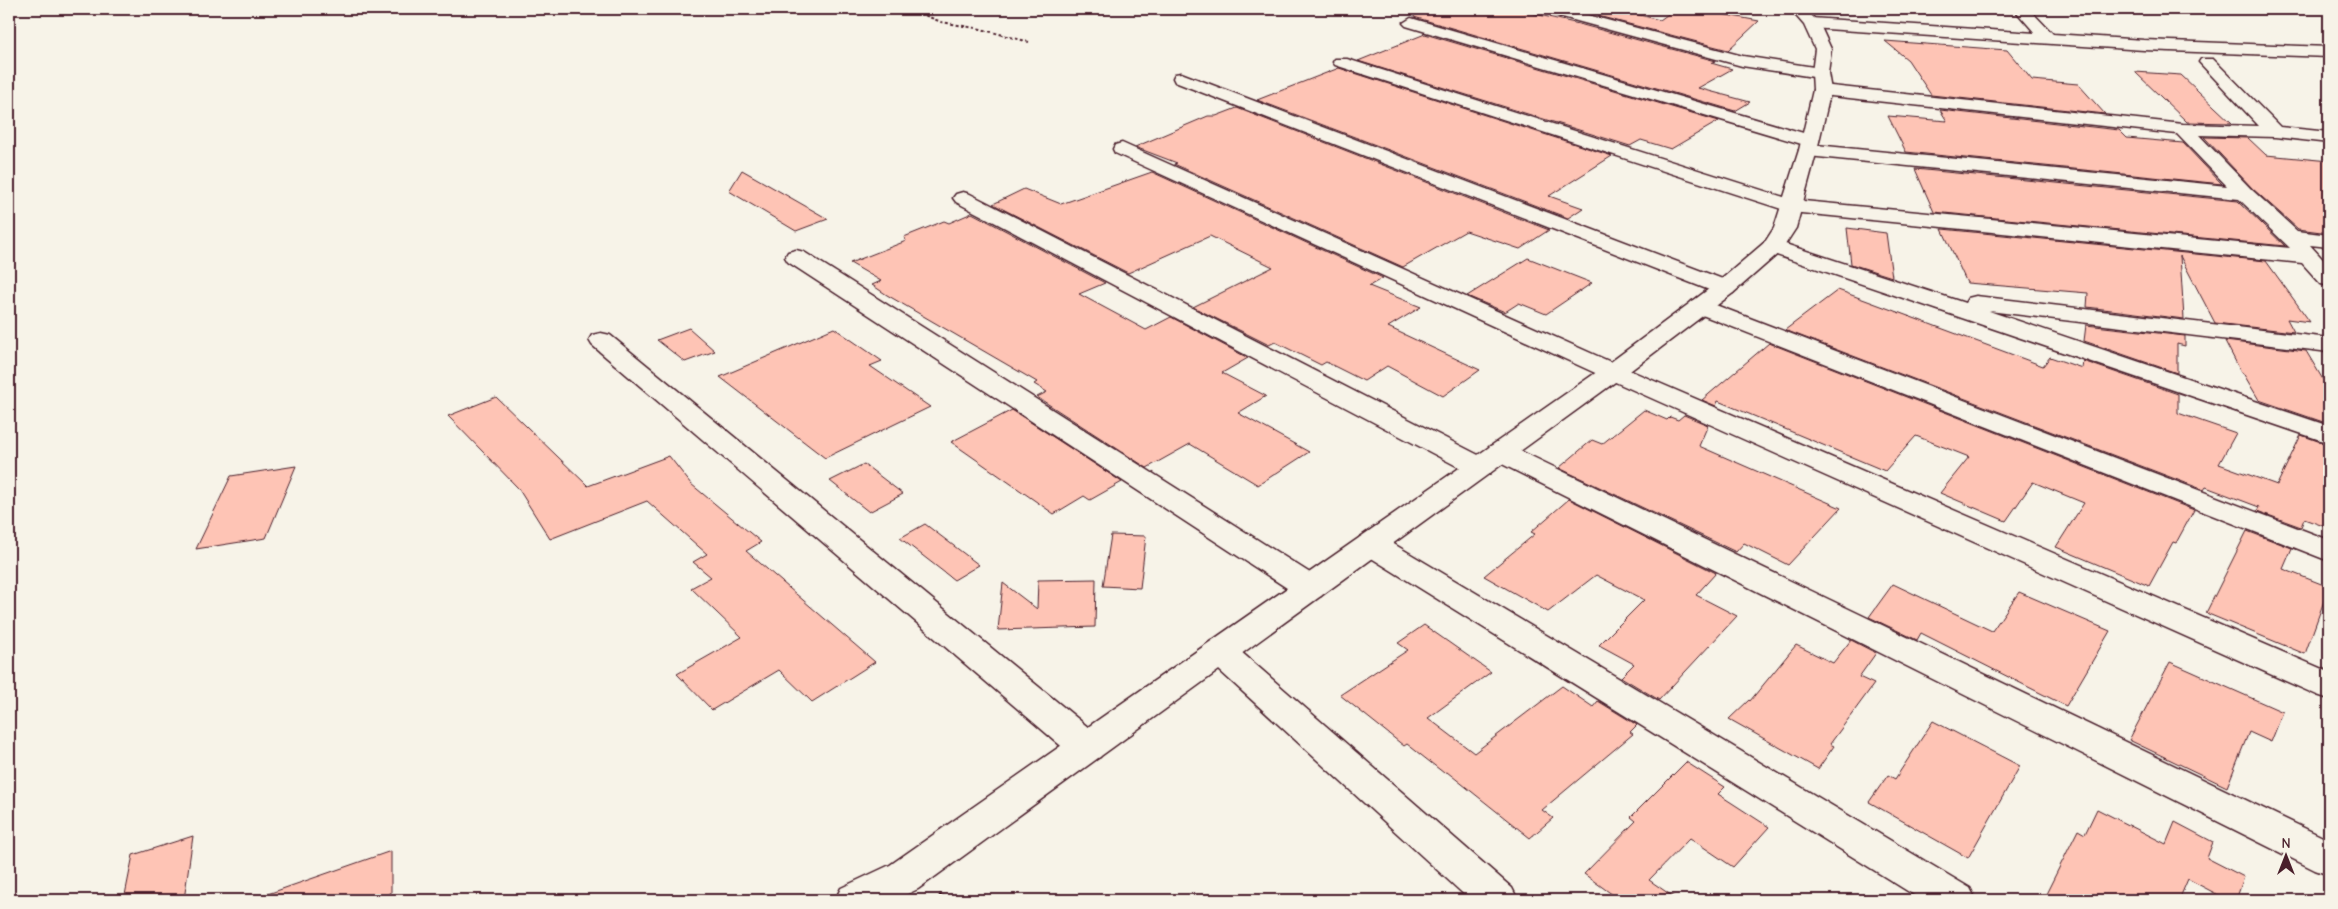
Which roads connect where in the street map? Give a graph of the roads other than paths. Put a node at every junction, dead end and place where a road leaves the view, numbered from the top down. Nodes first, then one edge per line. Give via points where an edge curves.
1 (1549, 9) edge
2 (2021, 9) edge
3 (1804, 16) edge
4 (1411, 23) dead end
5 (2048, 38) junction
6 (2329, 52) edge
7 (1341, 62) dead end
8 (2207, 62) dead end
9 (1181, 78) dead end
10 (1821, 82) junction
11 (2183, 129) junction
12 (2275, 132) junction
13 (2329, 137) edge
14 (1809, 146) junction
15 (1122, 148) dead end
16 (2245, 194) junction
17 (963, 198) dead end
18 (1791, 206) junction
19 (2291, 237) junction
20 (2329, 240) edge
21 (1773, 246) junction
22 (796, 257) dead end
23 (2310, 257) junction
24 (2329, 279) edge
25 (1726, 288) junction
26 (1922, 296) junction
27 (1700, 306) junction
28 (601, 340) dead end
29 (2329, 345) edge
30 (1613, 372) junction
31 (2329, 435) edge
32 (1490, 460) junction
33 (1371, 544) junction
34 (2329, 551) edge
35 (1310, 588) junction
36 (1220, 652) junction
37 (2329, 686) edge
38 (1087, 747) junction
39 (2329, 858) edge
40 (855, 900) edge
41 (1498, 900) edge
42 (1956, 900) edge

1 - 10 street
2 - 5 street
3 - 5 street
3 - 10 street via 1823,49
4 - 14 street
5 - 6 street
7 - 18 street
8 - 12 street
9 - 25 street
10 - 11 street
10 - 14 street
11 - 12 street
11 - 16 street
12 - 13 street
14 - 16 street
14 - 18 street
15 - 30 street
16 - 19 street
17 - 32 street
18 - 21 street via 1785,228
18 - 23 street
19 - 20 street
19 - 23 street
21 - 25 street
21 - 26 street
22 - 35 street
23 - 24 street
25 - 27 street
26 - 29 street
26 - 31 street
27 - 30 street
27 - 34 street
28 - 38 street
30 - 32 street
30 - 37 street
32 - 33 street
32 - 39 street
33 - 35 street
33 - 42 street
35 - 36 street
36 - 38 street
36 - 41 street
38 - 40 street via 904,877

